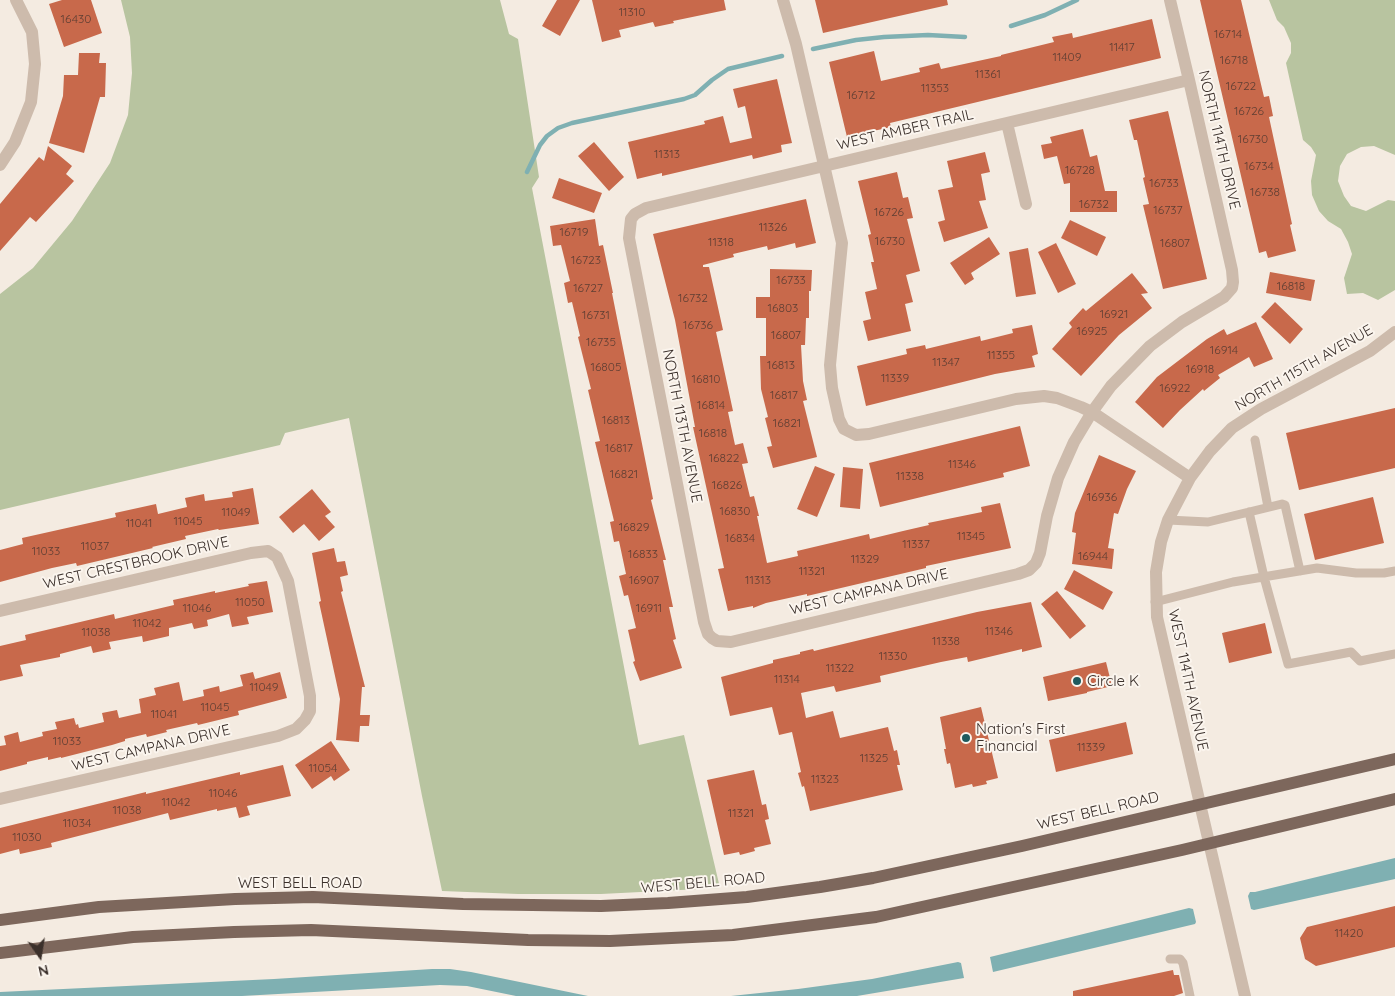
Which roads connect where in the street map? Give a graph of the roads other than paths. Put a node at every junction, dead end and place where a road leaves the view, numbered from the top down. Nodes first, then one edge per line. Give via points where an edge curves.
1 (16, 0) edge
2 (783, 0) edge
3 (1170, 0) edge
4 (1189, 80) junction
5 (1007, 123) junction
6 (0, 165) edge
7 (825, 166) junction
8 (1026, 204) dead end
9 (631, 219) joint
10 (1395, 332) edge
11 (1092, 412) junction
12 (1255, 440) dead end
13 (1190, 478) junction
14 (1268, 507) junction
15 (1249, 512) junction
16 (1168, 520) junction
17 (1300, 571) junction
18 (1395, 571) edge
19 (1264, 576) junction
20 (1155, 602) junction
21 (0, 611) edge
22 (712, 638) joint
23 (1395, 654) edge
24 (306, 720) joint
25 (1395, 759) edge
26 (0, 799) edge
27 (1395, 800) edge
28 (1200, 804) junction
29 (1209, 844) junction
30 (0, 920) edge
31 (0, 953) edge
32 (1170, 959) dead end
33 (1190, 996) edge
34 (1246, 996) edge

1 - 6 street via 32,32 35,64 32,102
2 - 7 street
3 - 4 street, NORTH 114TH DRIVE
4 - 5 street, WEST AMBER TRAIL
4 - 11 street, NORTH 114TH DRIVE via 1234,277 1232,288 1224,297 1150,346 1111,386
5 - 7 street, WEST AMBER TRAIL
5 - 8 street
7 - 9 street, WEST AMBER TRAIL via 646,208
7 - 11 street via 842,242 831,376 838,419 844,429 849,433 869,434 1029,397 1057,398
9 - 22 street, NORTH 113TH AVENUE via 629,232 635,267 704,622
10 - 13 street, NORTH 115TH AVENUE via 1370,351 1232,428
11 - 13 street
11 - 22 street, WEST CAMPANA DRIVE via 1058,478 1039,559 1033,567 1018,574 731,642
12 - 14 lane
13 - 16 street, WEST 114TH AVENUE
14 - 15 lane
14 - 17 lane via 1285,505
15 - 16 lane via 1208,522
15 - 19 lane
16 - 20 street, WEST 114TH AVENUE via 1158,556
17 - 18 lane via 1317,568 1356,573
17 - 19 lane
19 - 20 lane
19 - 23 lane via 1288,664 1352,652 1360,660
20 - 28 street, WEST 114TH AVENUE via 1159,632
21 - 24 street, WEST CRESTBROOK DRIVE via 268,550 277,557 288,581 310,696
24 - 26 street, WEST CAMPANA DRIVE via 296,729 278,736
25 - 28 main road, WEST BELL ROAD
27 - 29 main road
28 - 29 street, WEST 114TH AVENUE
28 - 30 main road, WEST BELL ROAD via 858,881 747,897 600,906 313,897 236,899 100,907
29 - 31 main road via 876,917 733,936 610,941 528,940 311,930 134,937
29 - 34 street, WEST 114TH AVENUE
32 - 33 lane via 1180,959

